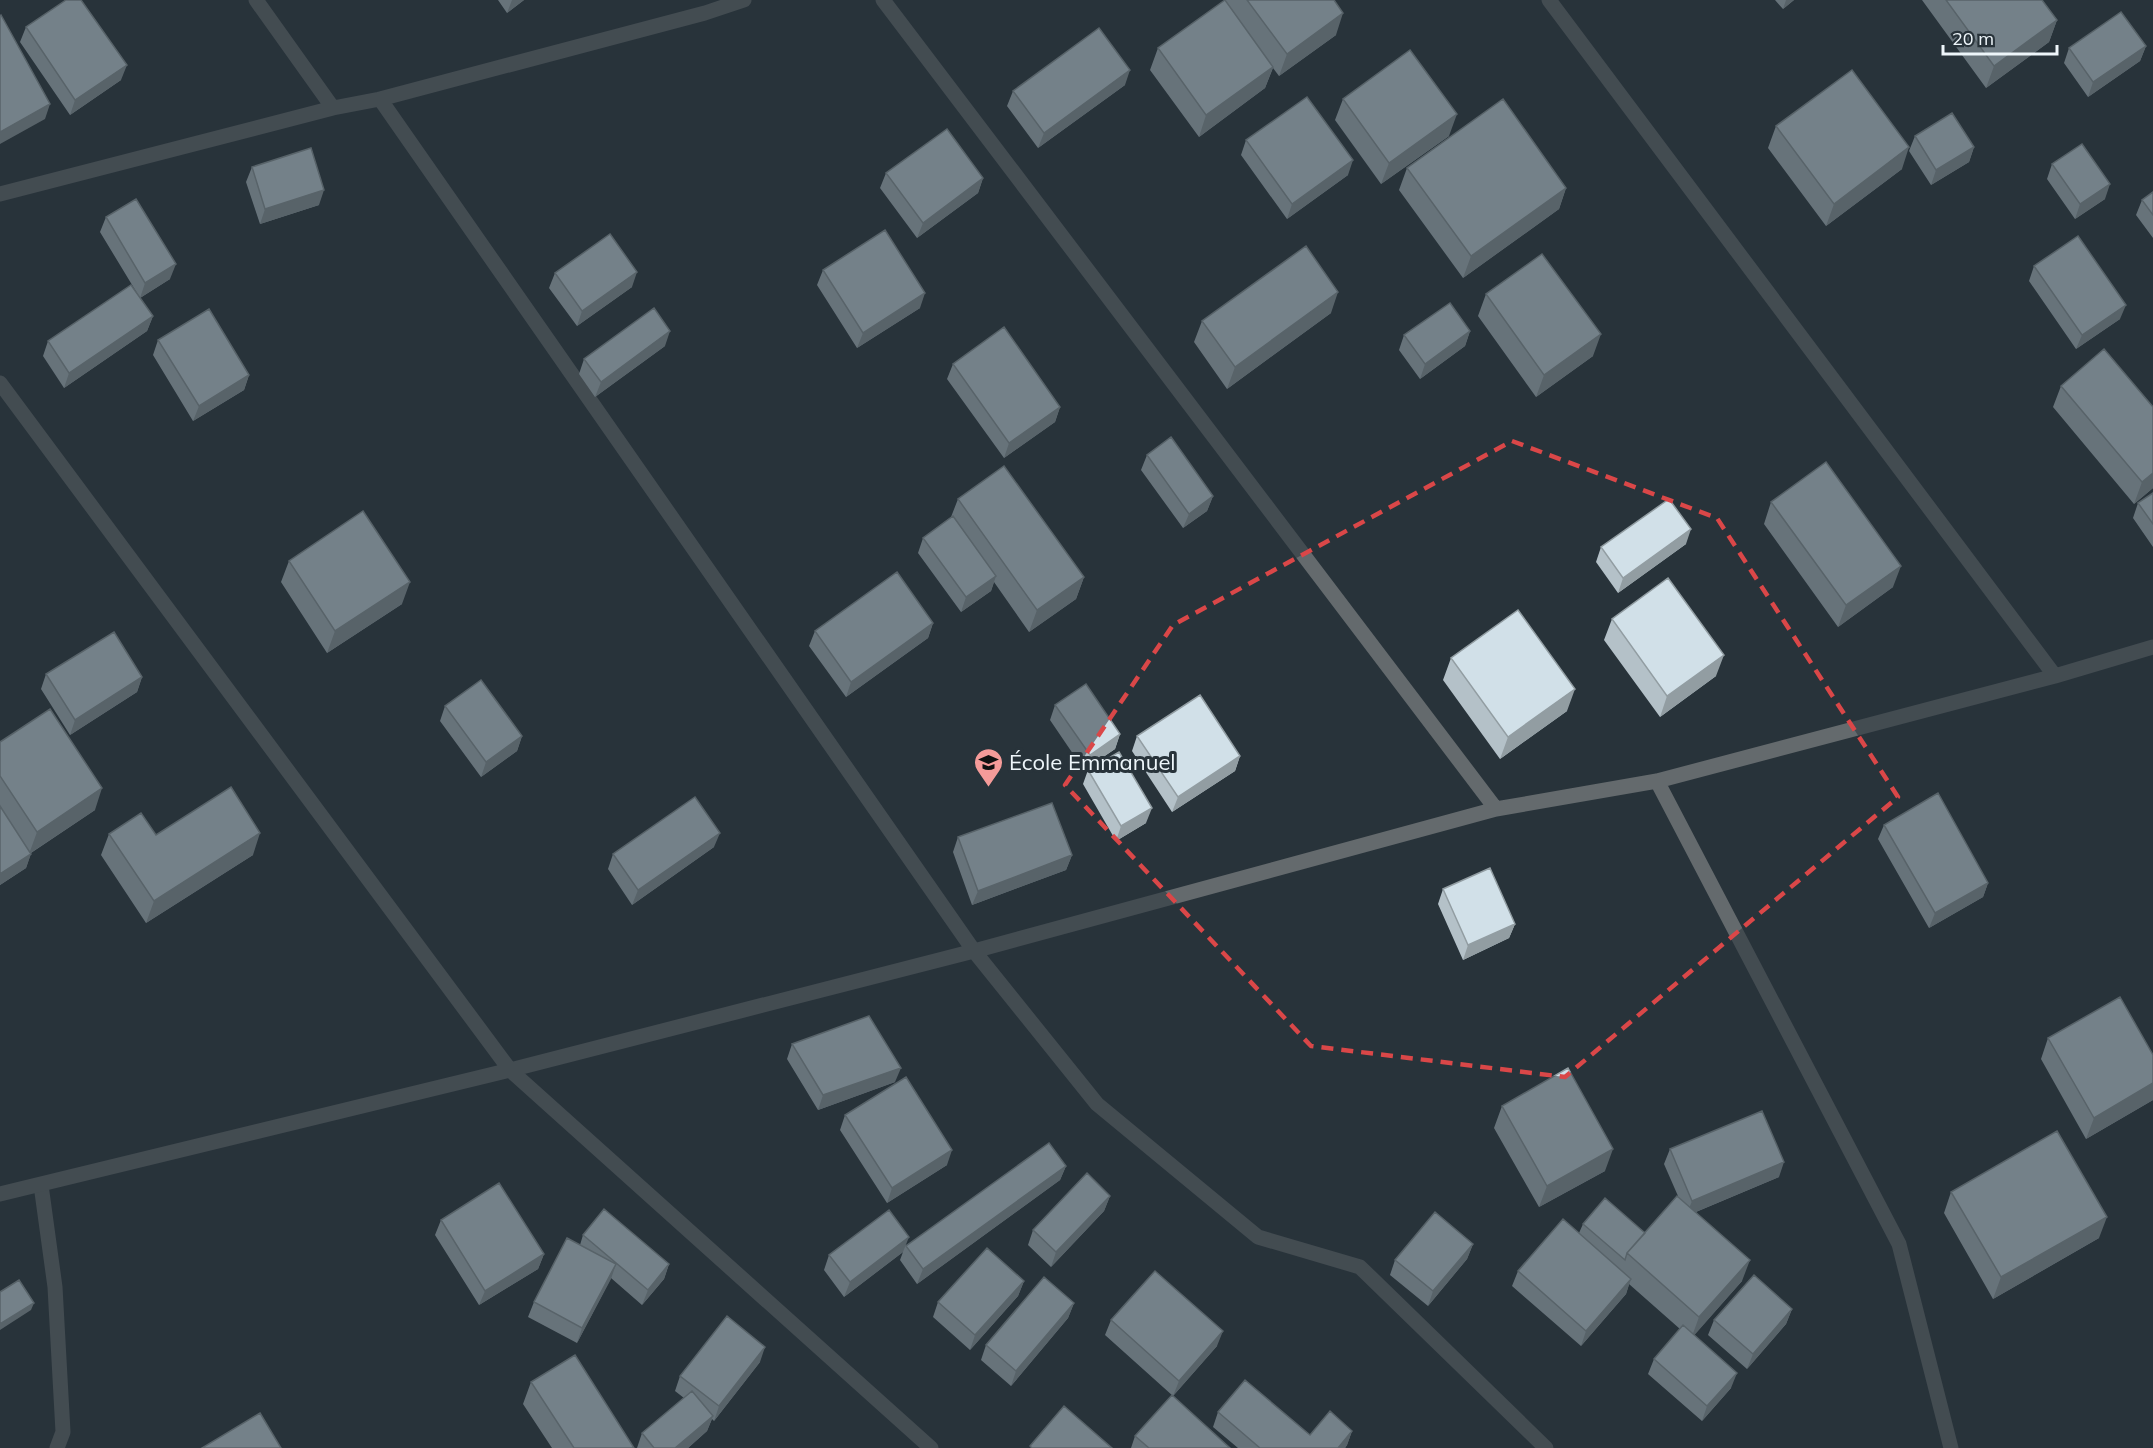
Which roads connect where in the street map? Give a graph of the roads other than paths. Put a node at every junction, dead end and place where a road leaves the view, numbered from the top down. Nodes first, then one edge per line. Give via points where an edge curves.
1 (256, 0) edge
2 (744, 0) edge
3 (883, 0) edge
4 (1549, 0) edge
5 (380, 99) junction
6 (333, 108) junction
7 (0, 194) edge
8 (0, 383) edge
9 (2153, 647) edge
10 (2055, 676) junction
11 (1658, 781) junction
12 (1496, 809) junction
13 (974, 951) junction
14 (510, 1070) junction
15 (41, 1185) junction
16 (0, 1194) edge
17 (57, 1448) edge
18 (931, 1448) edge
19 (1546, 1448) edge
20 (1951, 1448) edge

1 - 6 street
2 - 5 street
3 - 12 street
4 - 10 street
5 - 6 street
5 - 13 street
6 - 7 street
8 - 14 street
9 - 10 street
10 - 11 street
11 - 12 street
11 - 20 street via 1899,1244
12 - 13 street
13 - 14 street
13 - 19 street via 1097,1104 1258,1237 1360,1267
14 - 15 street
14 - 18 street
15 - 16 street
15 - 17 street via 55,1287 63,1432

